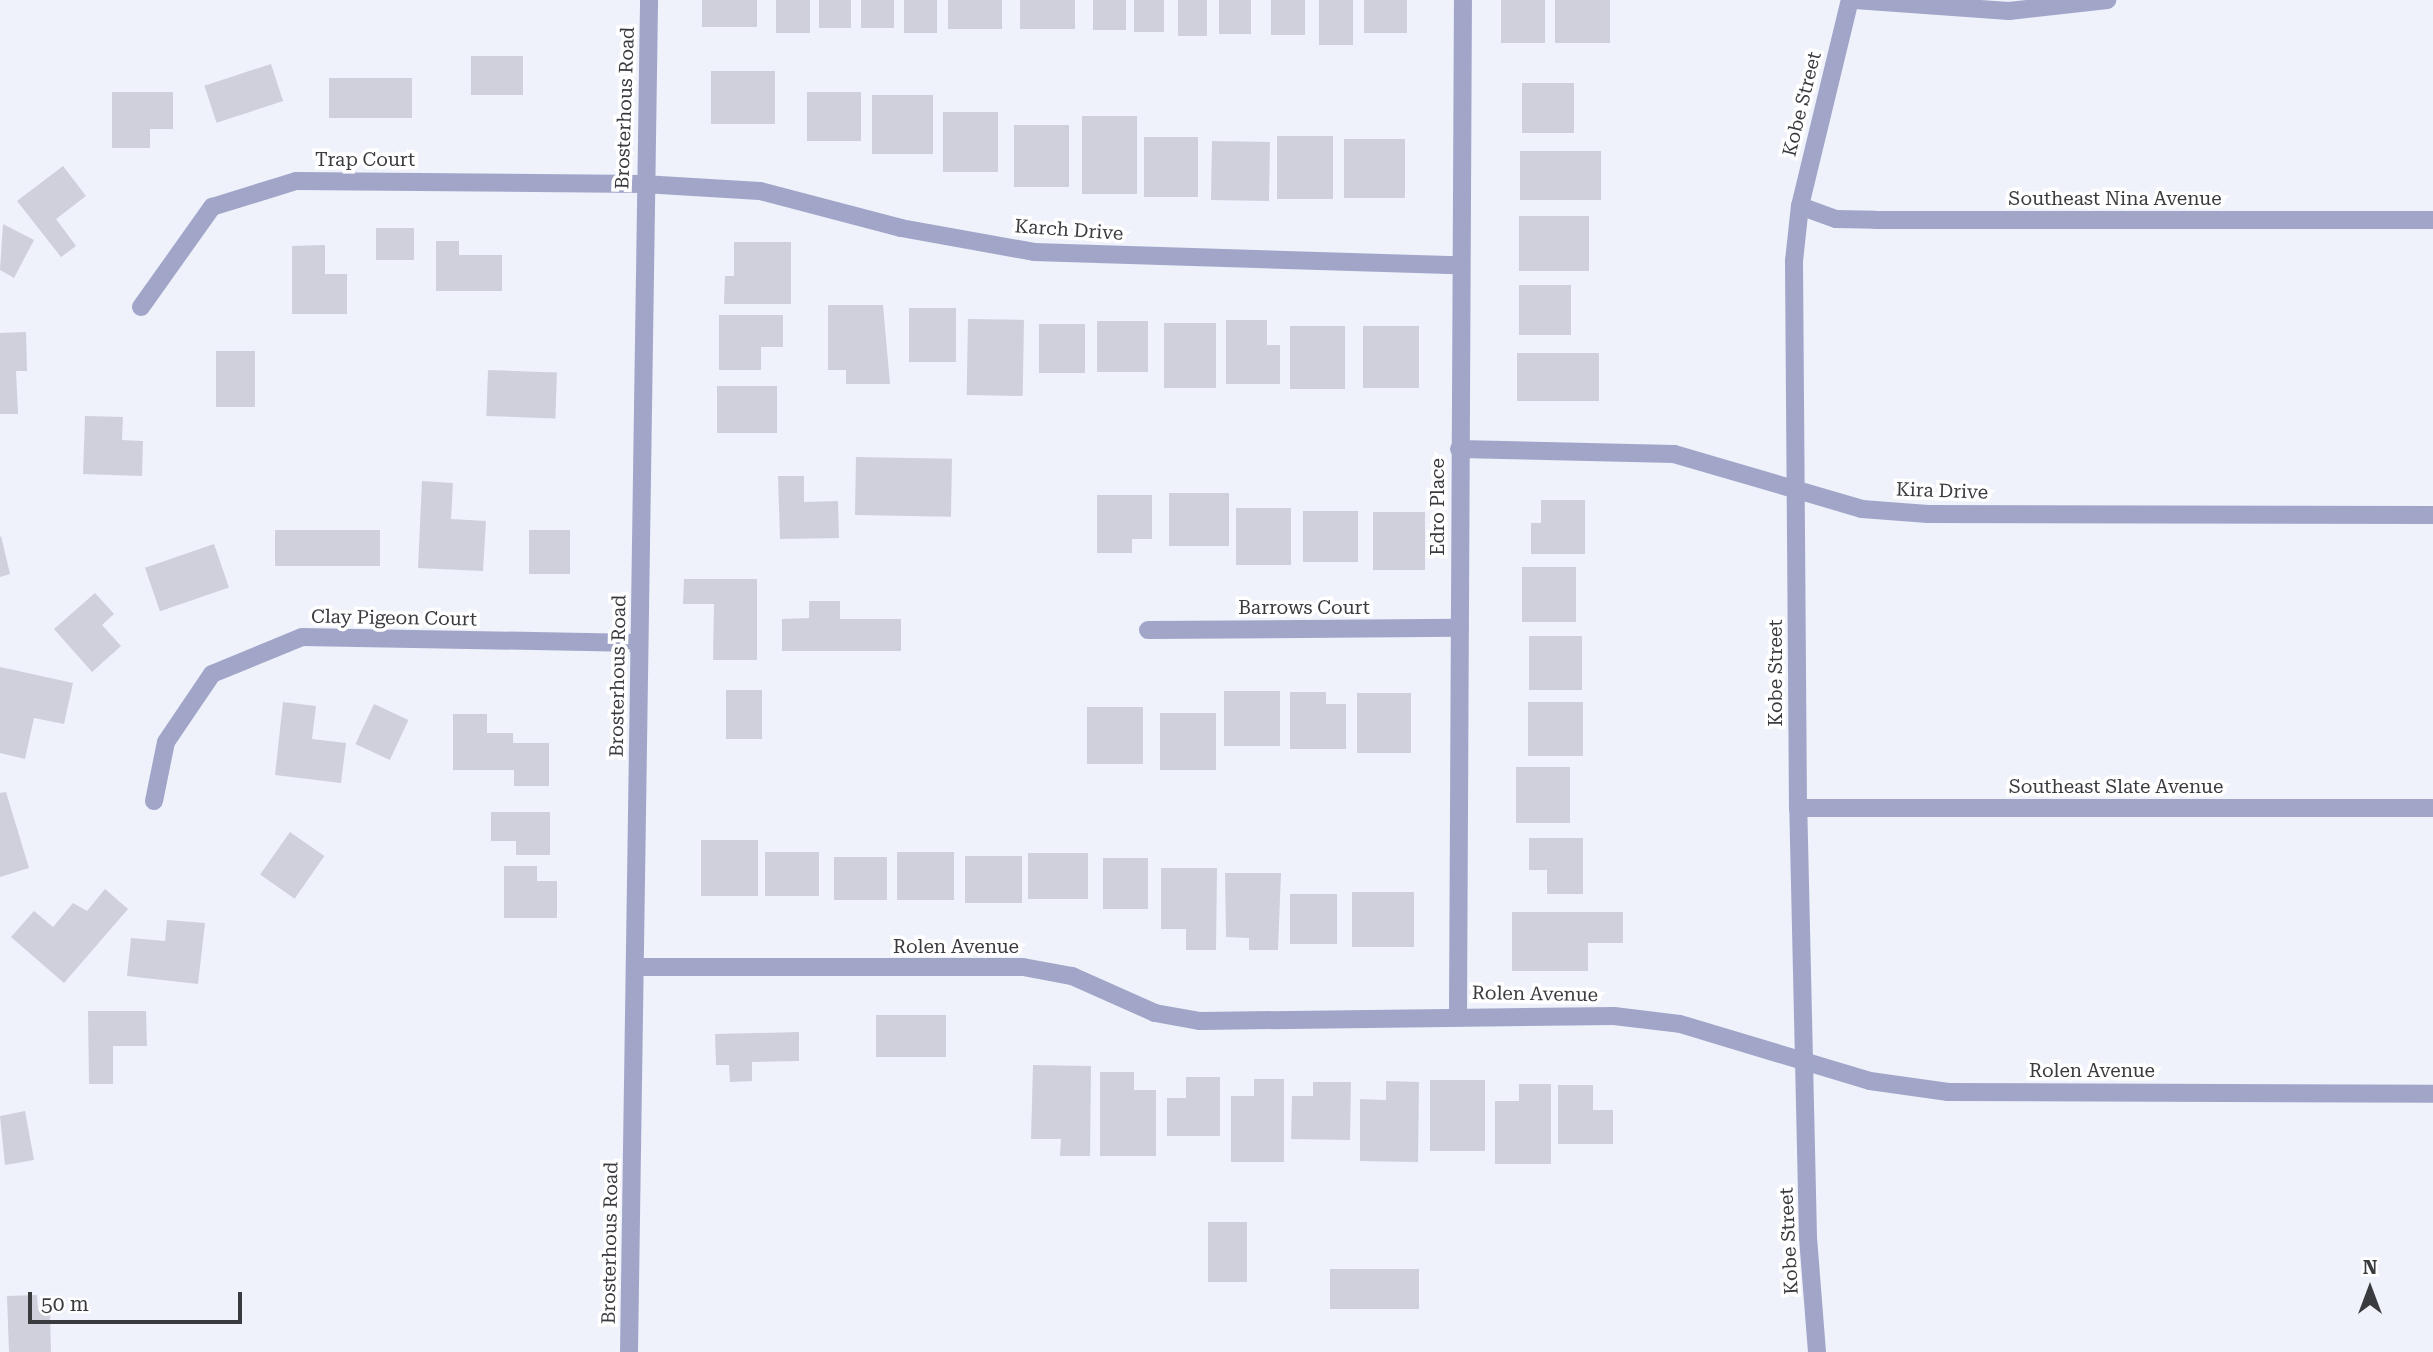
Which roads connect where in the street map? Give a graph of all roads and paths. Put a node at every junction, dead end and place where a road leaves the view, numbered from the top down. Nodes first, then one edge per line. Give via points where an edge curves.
1 (649, 0) edge
2 (1463, 0) edge
3 (1852, 0) edge
4 (2107, 0) edge
5 (643, 184) junction
6 (1800, 206) junction
7 (2433, 220) edge
8 (1457, 265) junction
9 (141, 307) dead end
10 (1459, 449) junction
11 (1796, 489) junction
12 (2433, 515) edge
13 (1460, 628) junction
14 (1148, 630) dead end
15 (639, 643) junction
16 (154, 801) dead end
17 (1798, 808) junction
18 (2433, 808) edge
19 (636, 967) junction
20 (1458, 1014) junction
21 (1804, 1062) junction
22 (2433, 1094) edge
23 (629, 1352) edge
24 (1817, 1352) edge

1 - 5 street, Brosterhous Road
2 - 8 street, Edro Place
3 - 4 street via 2009,11
3 - 6 street, Kobe Street
5 - 8 street, Karch Drive via 760,191 901,228 1034,253
5 - 9 street, Trap Court via 296,181 212,207
5 - 15 street, Brosterhous Road
6 - 7 street, Southeast Nina Avenue via 1836,219 1875,220
6 - 11 street, Kobe Street
8 - 10 street, Edro Place
10 - 11 street, Kira Drive via 1674,454
10 - 13 street, Edro Place
11 - 12 street, Kira Drive via 1862,509 1928,514
11 - 17 street, Kobe Street
13 - 14 street, Barrows Court
13 - 20 street, Edro Place
15 - 16 street, Clay Pigeon Court via 302,638 212,674 166,742
15 - 19 street, Brosterhous Road
17 - 18 street, Southeast Slate Avenue
17 - 21 street, Kobe Street
19 - 20 street, Rolen Avenue via 1024,967 1072,976 1155,1013 1200,1021
19 - 23 street, Brosterhous Road
20 - 21 street, Rolen Avenue via 1614,1016 1680,1024
21 - 22 street, Rolen Avenue via 1870,1081 1948,1092
21 - 24 street, Kobe Street

